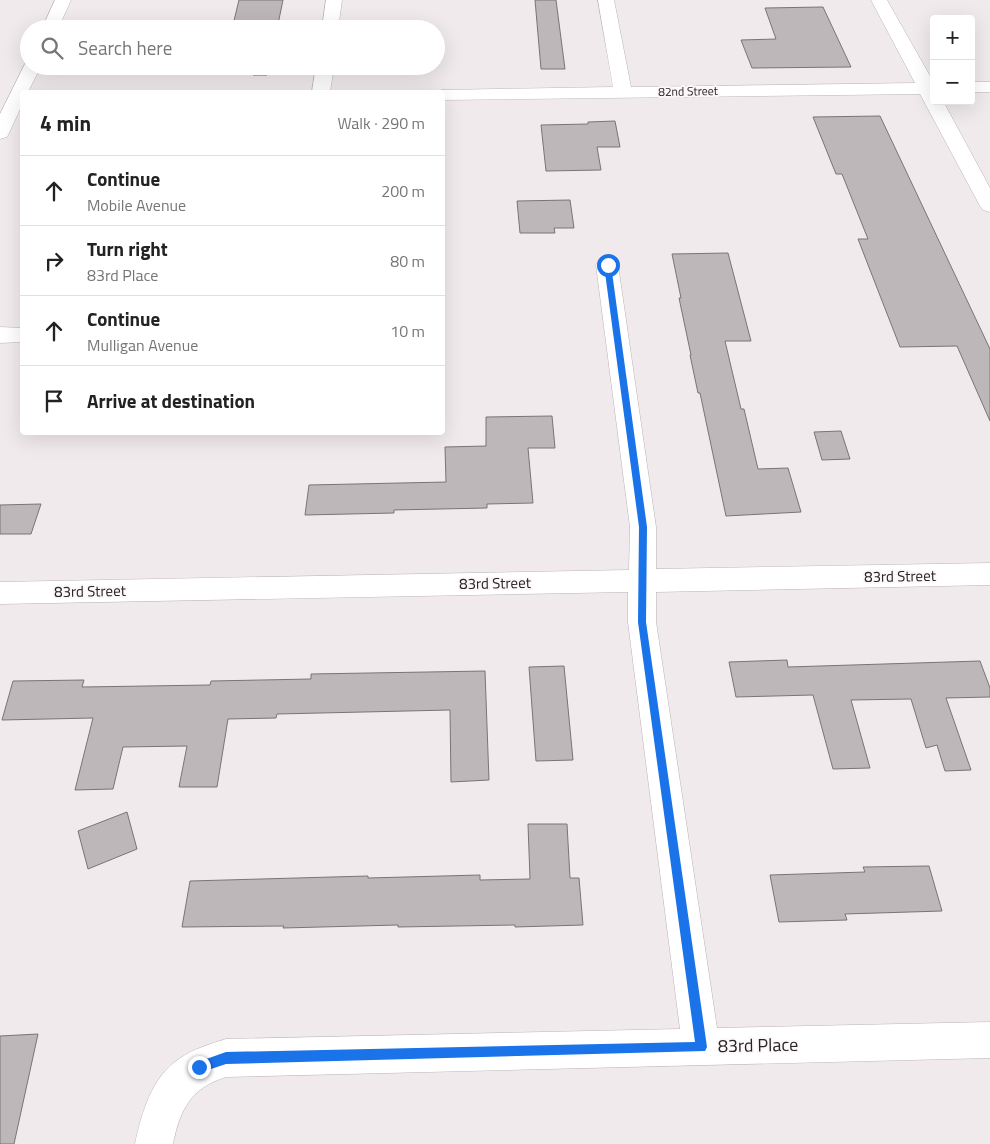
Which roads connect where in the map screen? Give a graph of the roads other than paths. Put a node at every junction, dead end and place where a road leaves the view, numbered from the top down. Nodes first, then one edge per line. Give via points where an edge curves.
1 (63, 0) edge
2 (334, 0) edge
3 (606, 0) edge
4 (879, 0) edge
5 (54, 20) edge
6 (331, 20) edge
7 (27, 75) edge
8 (324, 75) edge
9 (975, 87) edge
10 (990, 87) edge
11 (930, 88) edge
12 (321, 90) edge
13 (623, 91) junction
14 (445, 95) edge
15 (13, 100) edge
16 (939, 105) edge
17 (0, 133) edge
18 (990, 206) edge
19 (608, 265) dead end
20 (0, 335) edge
21 (20, 335) edge
22 (990, 574) edge
23 (643, 581) junction
24 (0, 593) edge
25 (990, 1040) edge
26 (701, 1047) junction
27 (154, 1144) edge

1 - 5 street
2 - 6 street
3 - 13 street
4 - 11 street
7 - 15 street
8 - 12 street
9 - 10 street
11 - 13 street, 82nd Street
13 - 14 street, 82nd Street
15 - 17 street
16 - 18 street
19 - 23 street via 643,527
20 - 21 street
22 - 23 street, 83rd Street
23 - 24 street, 83rd Street
23 - 26 street via 642,622
25 - 26 street, 83rd Place
26 - 27 street, 83rd Place via 226,1058 199,1067 179,1083 166,1105

